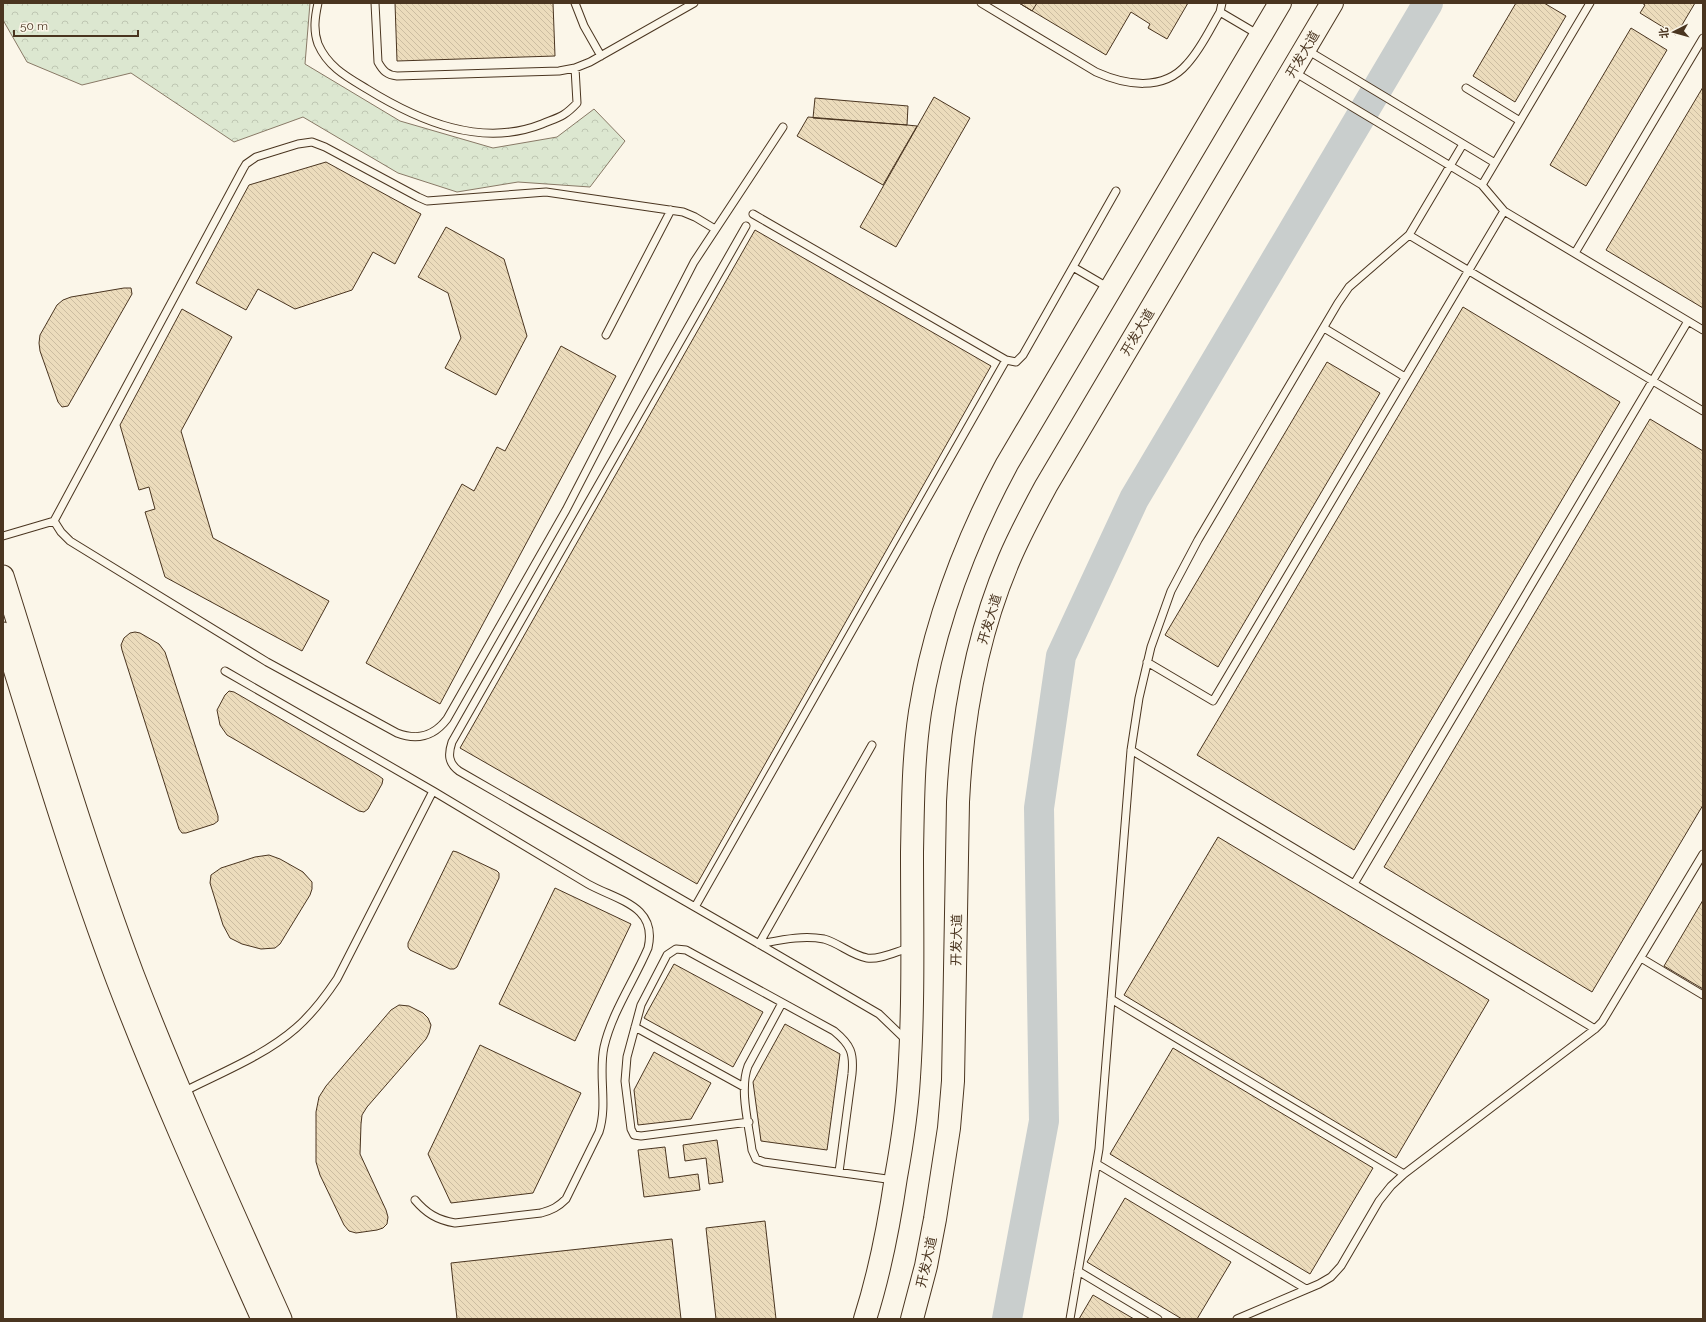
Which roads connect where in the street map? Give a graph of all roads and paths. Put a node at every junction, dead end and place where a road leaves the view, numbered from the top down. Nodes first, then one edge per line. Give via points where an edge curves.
1 (318, 3) edge
2 (376, 3) edge
3 (576, 3) edge
4 (694, 3) edge
5 (981, 3) edge
6 (1222, 3) edge
7 (1280, 3) edge
8 (1332, 3) edge
9 (1590, 3) edge
10 (1220, 12) junction
11 (1261, 36) junction
12 (1703, 38) edge
13 (1305, 49) junction
14 (601, 56) junction
15 (575, 68) junction
16 (1292, 70) junction
17 (1466, 88) dead end
18 (1520, 120) junction
19 (783, 127) dead end
20 (1463, 144) junction
21 (1495, 163) junction
22 (1450, 166) junction
23 (1482, 184) junction
24 (1116, 191) dead end
25 (671, 210) junction
26 (1504, 211) junction
27 (753, 214) dead end
28 (746, 226) dead end
29 (715, 229) junction
30 (1409, 235) junction
31 (1575, 253) junction
32 (1073, 267) junction
33 (1469, 271) junction
34 (1111, 289) junction
35 (1688, 321) junction
36 (1324, 328) junction
37 (1703, 330) edge
38 (606, 335) dead end
39 (1006, 360) junction
40 (1405, 377) junction
41 (1653, 381) junction
42 (1703, 411) edge
43 (54, 521) junction
44 (3, 536) edge
45 (3, 576) edge
46 (3, 633) edge
47 (1147, 662) junction
48 (225, 671) dead end
49 (872, 745) dead end
50 (1131, 750) junction
51 (433, 791) junction
52 (1703, 854) edge
53 (1701, 864) edge
54 (1354, 884) junction
55 (695, 907) junction
56 (759, 944) junction
57 (911, 947) junction
58 (1641, 958) junction
59 (1703, 995) edge
60 (1111, 999) junction
61 (782, 1003) junction
62 (634, 1027) junction
63 (1595, 1029) junction
64 (910, 1046) junction
65 (744, 1087) junction
66 (173, 1096) junction
67 (749, 1122) junction
68 (1097, 1164) junction
69 (839, 1172) junction
70 (1404, 1174) junction
71 (896, 1180) junction
72 (415, 1200) dead end
73 (1078, 1271) junction
74 (1306, 1290) junction
75 (262, 1319) edge
76 (281, 1319) edge
77 (865, 1319) edge
78 (912, 1319) edge
79 (1070, 1319) edge
80 (1158, 1319) edge
81 (1237, 1319) edge

1 - 15 lane via 314,31 319,46 335,69 394,106 454,129 490,134 525,130 566,115 577,103
2 - 15 lane via 378,62 382,70 390,75 559,71
3 - 14 lane via 584,26
4 - 14 lane
5 - 10 lane via 1096,72 1111,79 1140,84 1165,79 1186,66
6 - 10 lane
7 - 11 main road
8 - 13 main road, 开发大道
9 - 18 lane
10 - 11 lane
11 - 34 main road
12 - 31 lane
13 - 16 main road, 开发大道
13 - 20 lane
14 - 15 lane
16 - 22 lane
16 - 78 main road, 开发大道 via 1046,486 1009,560 982,638 966,712 960,760 955,1032 949,1128 926,1266
17 - 18 lane
18 - 21 lane
19 - 29 lane
20 - 21 lane
20 - 22 lane
21 - 23 lane
22 - 23 lane
22 - 30 lane
23 - 26 lane
24 - 32 lane
25 - 29 lane via 695,217
25 - 38 lane
25 - 43 lane via 546,192 427,201 312,142 256,157 243,169
26 - 31 lane
26 - 33 lane
27 - 39 lane
28 - 55 lane via 449,750 449,759 453,767 459,771
29 - 43 lane via 676,295 566,510 447,719 441,727 428,735 413,737 398,733 268,662 70,541
30 - 33 lane
30 - 36 lane via 1350,287
31 - 35 lane
32 - 34 lane
32 - 39 lane via 1023,355 1016,362
33 - 40 lane
33 - 41 lane
34 - 57 main road via 986,503 955,577 941,619 928,669 915,756
35 - 37 lane
35 - 41 lane
36 - 40 lane
36 - 47 lane via 1198,540 1171,591
39 - 55 lane
40 - 47 lane via 1213,701
41 - 42 lane
41 - 54 lane
43 - 44 lane
45 - 66 main road via 92,857
46 - 66 main road via 73,856 116,978
47 - 50 lane
48 - 51 lane
49 - 56 lane
50 - 54 lane
50 - 60 lane
51 - 66 lane via 337,979 311,1014 277,1042
51 - 72 lane via 593,887 635,907 648,925 649,942 604,1046 602,1122 566,1200 546,1212 455,1223 428,1214
52 - 53 lane
53 - 58 lane
54 - 63 lane
55 - 56 lane
56 - 57 lane via 811,937 838,944 867,958
56 - 64 lane via 879,1014 902,1034
57 - 64 main road
58 - 59 lane
58 - 63 lane via 1608,1014
60 - 68 lane
60 - 70 lane
61 - 62 lane via 686,950 676,949 667,955 646,995
61 - 65 lane via 748,1066 744,1076
61 - 69 lane via 834,1031 850,1048 852,1074
62 - 65 lane
62 - 67 lane via 625,1069 631,1129 634,1135
63 - 70 lane
64 - 71 main road via 905,1122
65 - 67 lane
66 - 75 main road
66 - 76 main road
67 - 69 lane via 752,1150 756,1159
68 - 73 lane
68 - 74 lane
69 - 71 lane
70 - 74 lane via 1379,1201 1332,1277
71 - 77 main road via 883,1256
73 - 79 lane
73 - 80 lane
74 - 81 lane

